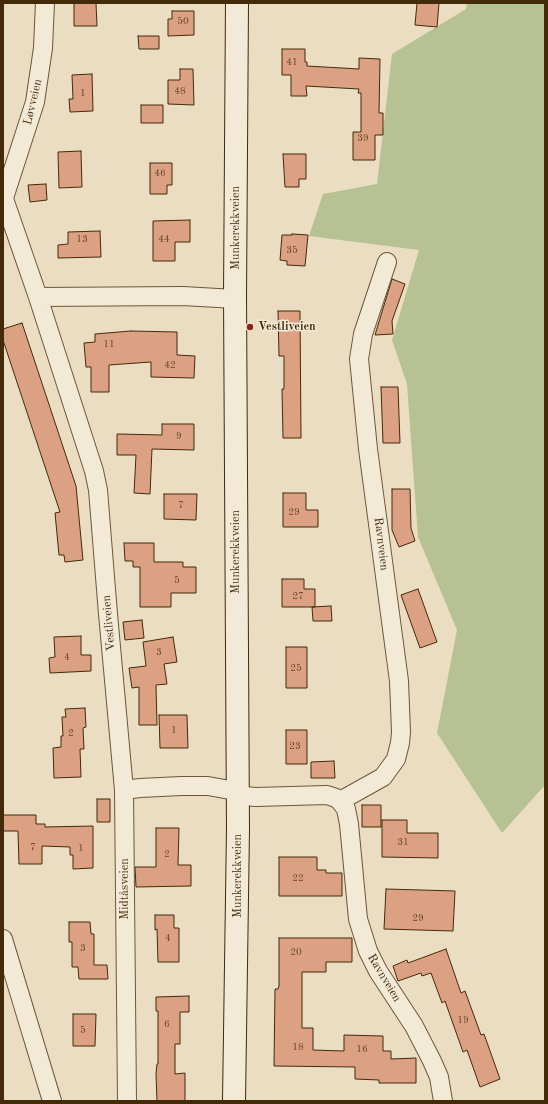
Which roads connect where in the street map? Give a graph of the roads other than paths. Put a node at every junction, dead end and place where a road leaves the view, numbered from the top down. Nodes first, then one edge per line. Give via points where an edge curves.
1 (45, 3) edge
2 (237, 3) edge
3 (4, 197) edge
4 (388, 262) dead end
5 (38, 297) junction
6 (236, 299) junction
7 (124, 790) junction
8 (237, 794) junction
9 (340, 801) junction
10 (3, 939) edge
11 (52, 1101) edge
12 (126, 1101) edge
13 (234, 1101) edge
14 (443, 1101) edge

1 - 3 street, Løvveien via 44,48 35,102
2 - 6 main road, Munkerekkveien
3 - 5 street, Vestliveien
4 - 9 street, Ravnveien via 363,334 359,359 398,680 400,743 396,759 383,777
5 - 6 street via 183,296
5 - 7 street, Vestliveien via 85,439 97,484
6 - 8 main road, Munkerekkveien
7 - 8 street via 188,786 230,790
7 - 12 street, Midtåsveien
8 - 9 street via 256,798 327,795
8 - 13 main road, Munkerekkveien
9 - 14 street, Ravnveien via 346,809 349,824 358,919 368,951 414,1026 432,1061 439,1077
10 - 11 street

